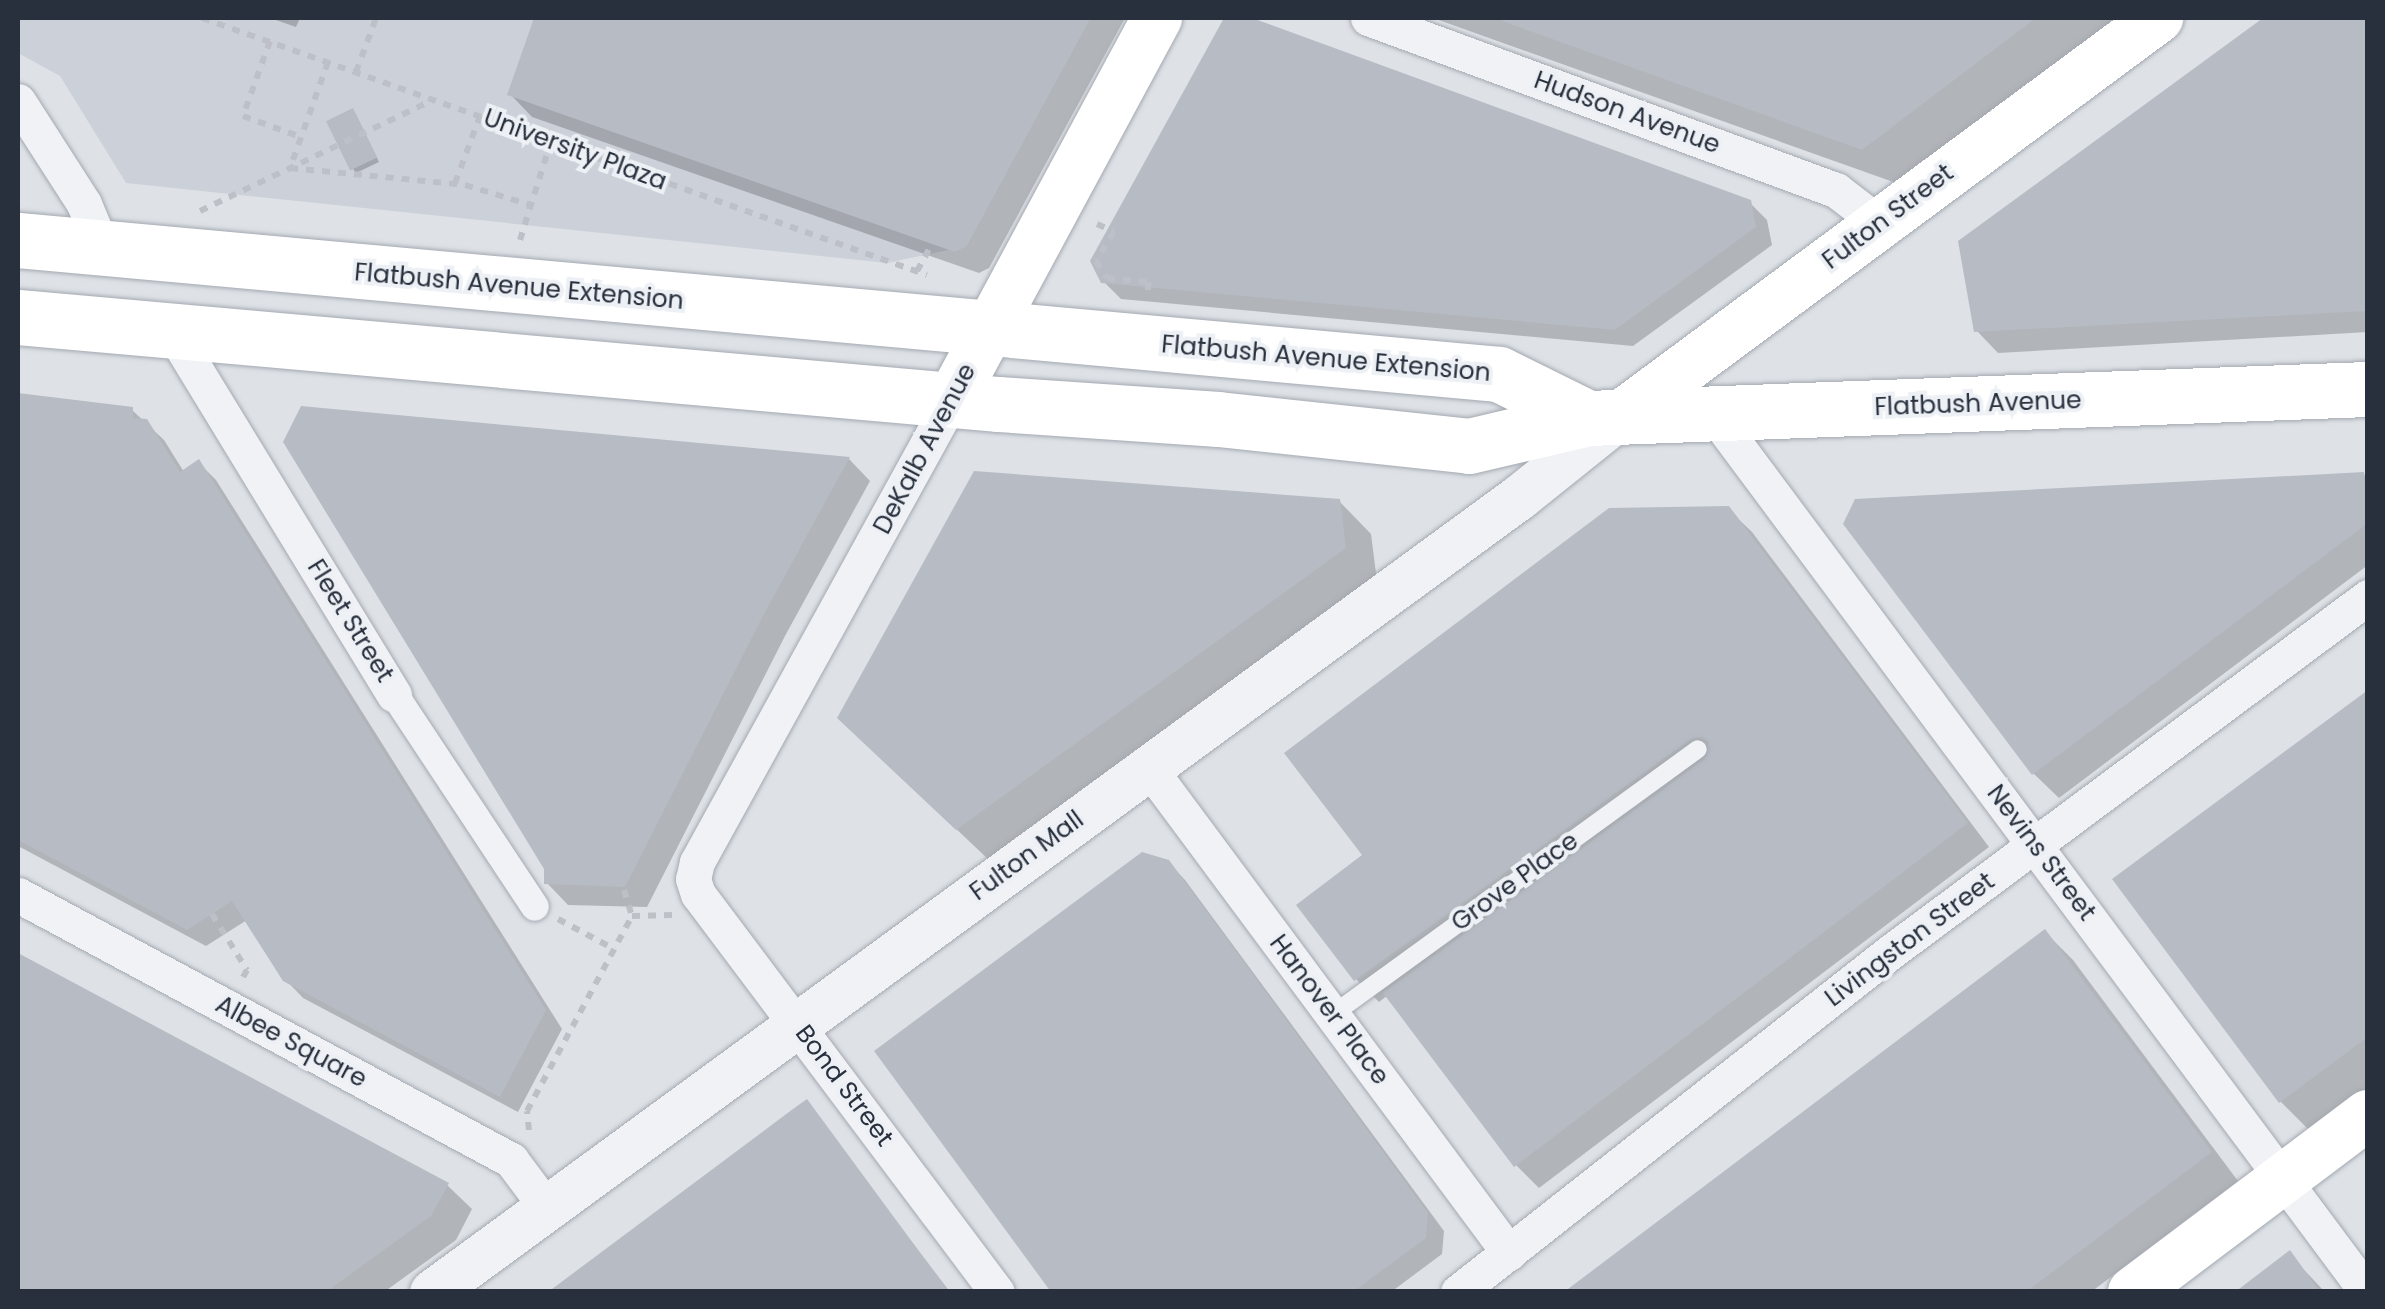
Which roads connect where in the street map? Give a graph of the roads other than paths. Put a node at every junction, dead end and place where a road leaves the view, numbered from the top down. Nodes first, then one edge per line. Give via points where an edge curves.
1 (1157, 18) edge
2 (1368, 18) edge
3 (2158, 18) edge
4 (18, 101) edge
5 (1879, 223) junction
6 (18, 240) edge
7 (102, 247) junction
8 (18, 317) edge
9 (989, 330) junction
10 (172, 331) junction
11 (2368, 388) edge
12 (952, 400) junction
13 (1714, 415) junction
14 (1604, 418) junction
15 (2368, 597) edge
16 (394, 694) joint
17 (1698, 749) dead end
18 (1148, 768) junction
19 (2035, 847) junction
20 (693, 879) joint
21 (18, 895) edge
22 (535, 907) road end
23 (1332, 1015) junction
24 (798, 1024) junction
25 (2368, 1115) edge
26 (2284, 1178) junction
27 (547, 1208) junction
28 (1509, 1253) junction
29 (432, 1292) edge
30 (997, 1292) edge
31 (1458, 1292) edge
32 (2133, 1292) edge
33 (2367, 1292) edge

1 - 9 main road, DeKalb Avenue
2 - 5 street, Hudson Avenue via 1836,190
3 - 5 main road, Fulton Street
4 - 7 street via 84,204
5 - 14 main road, Fulton Street
6 - 7 main road, Flatbush Avenue Extension
7 - 9 main road, Flatbush Avenue Extension
8 - 10 main road
9 - 12 main road, DeKalb Avenue
9 - 14 main road, Flatbush Avenue Extension via 1500,374
10 - 12 main road
10 - 16 street, Fleet Street
11 - 13 main road, Flatbush Avenue
12 - 14 main road via 1468,446
12 - 20 street, DeKalb Avenue
13 - 14 main road, Flatbush Avenue
13 - 19 street, Nevins Street
14 - 18 street, Fulton Mall via 1519,497
15 - 19 street, Livingston Street
16 - 22 street, Fleet Street
17 - 23 lane, Grove Place
18 - 23 street, Hanover Place
18 - 24 street, Fulton Mall
19 - 26 street, Nevins Street
19 - 28 street, Livingston Street via 1889,953
20 - 24 street, Bond Street
21 - 27 street, Albee Square via 511,1160
23 - 28 street, Hanover Place
24 - 27 street, Fulton Mall
24 - 30 street, Bond Street
25 - 26 main road
26 - 32 main road
26 - 33 street, Nevins Street
27 - 29 street, Fulton Mall
28 - 31 street, Livingston Street

